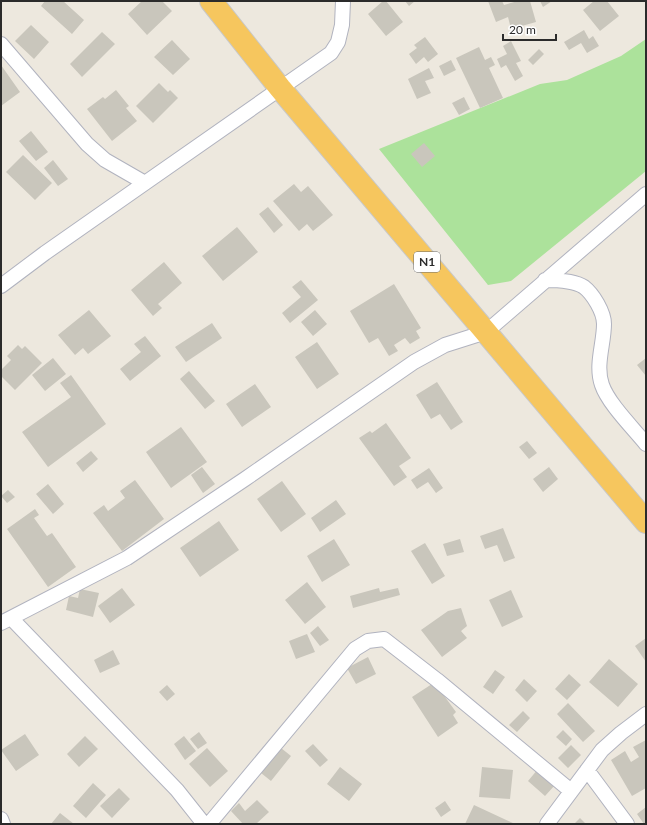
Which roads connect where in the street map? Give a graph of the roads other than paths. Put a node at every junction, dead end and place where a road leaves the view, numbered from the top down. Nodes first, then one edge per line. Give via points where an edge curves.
1 (210, 1) edge
2 (343, 1) edge
3 (1, 44) edge
4 (280, 88) junction
5 (145, 183) junction
6 (646, 194) edge
7 (545, 280) junction
8 (1, 286) edge
9 (486, 332) junction
10 (646, 444) edge
11 (646, 522) edge
12 (6, 621) edge
13 (646, 714) edge
14 (587, 770) junction
15 (571, 791) junction
16 (1, 819) edge
17 (3, 824) edge
18 (204, 824) edge
19 (209, 824) edge
20 (547, 824) edge
21 (627, 824) edge

1 - 4 highway, N1
2 - 4 street via 342,25 338,42 331,54
3 - 5 street via 88,144 106,160
4 - 5 street
4 - 9 highway, N1
5 - 8 street
6 - 7 street
7 - 9 street
7 - 10 street via 558,280 583,287 594,298 601,310 604,323 599,371 602,386 611,402
9 - 11 highway, N1
9 - 12 street via 445,345 414,362 127,558
12 - 18 street via 177,790
13 - 14 street via 602,750
14 - 15 street
14 - 21 street
15 - 19 street via 384,639 368,641 355,649
15 - 20 street
16 - 17 street

